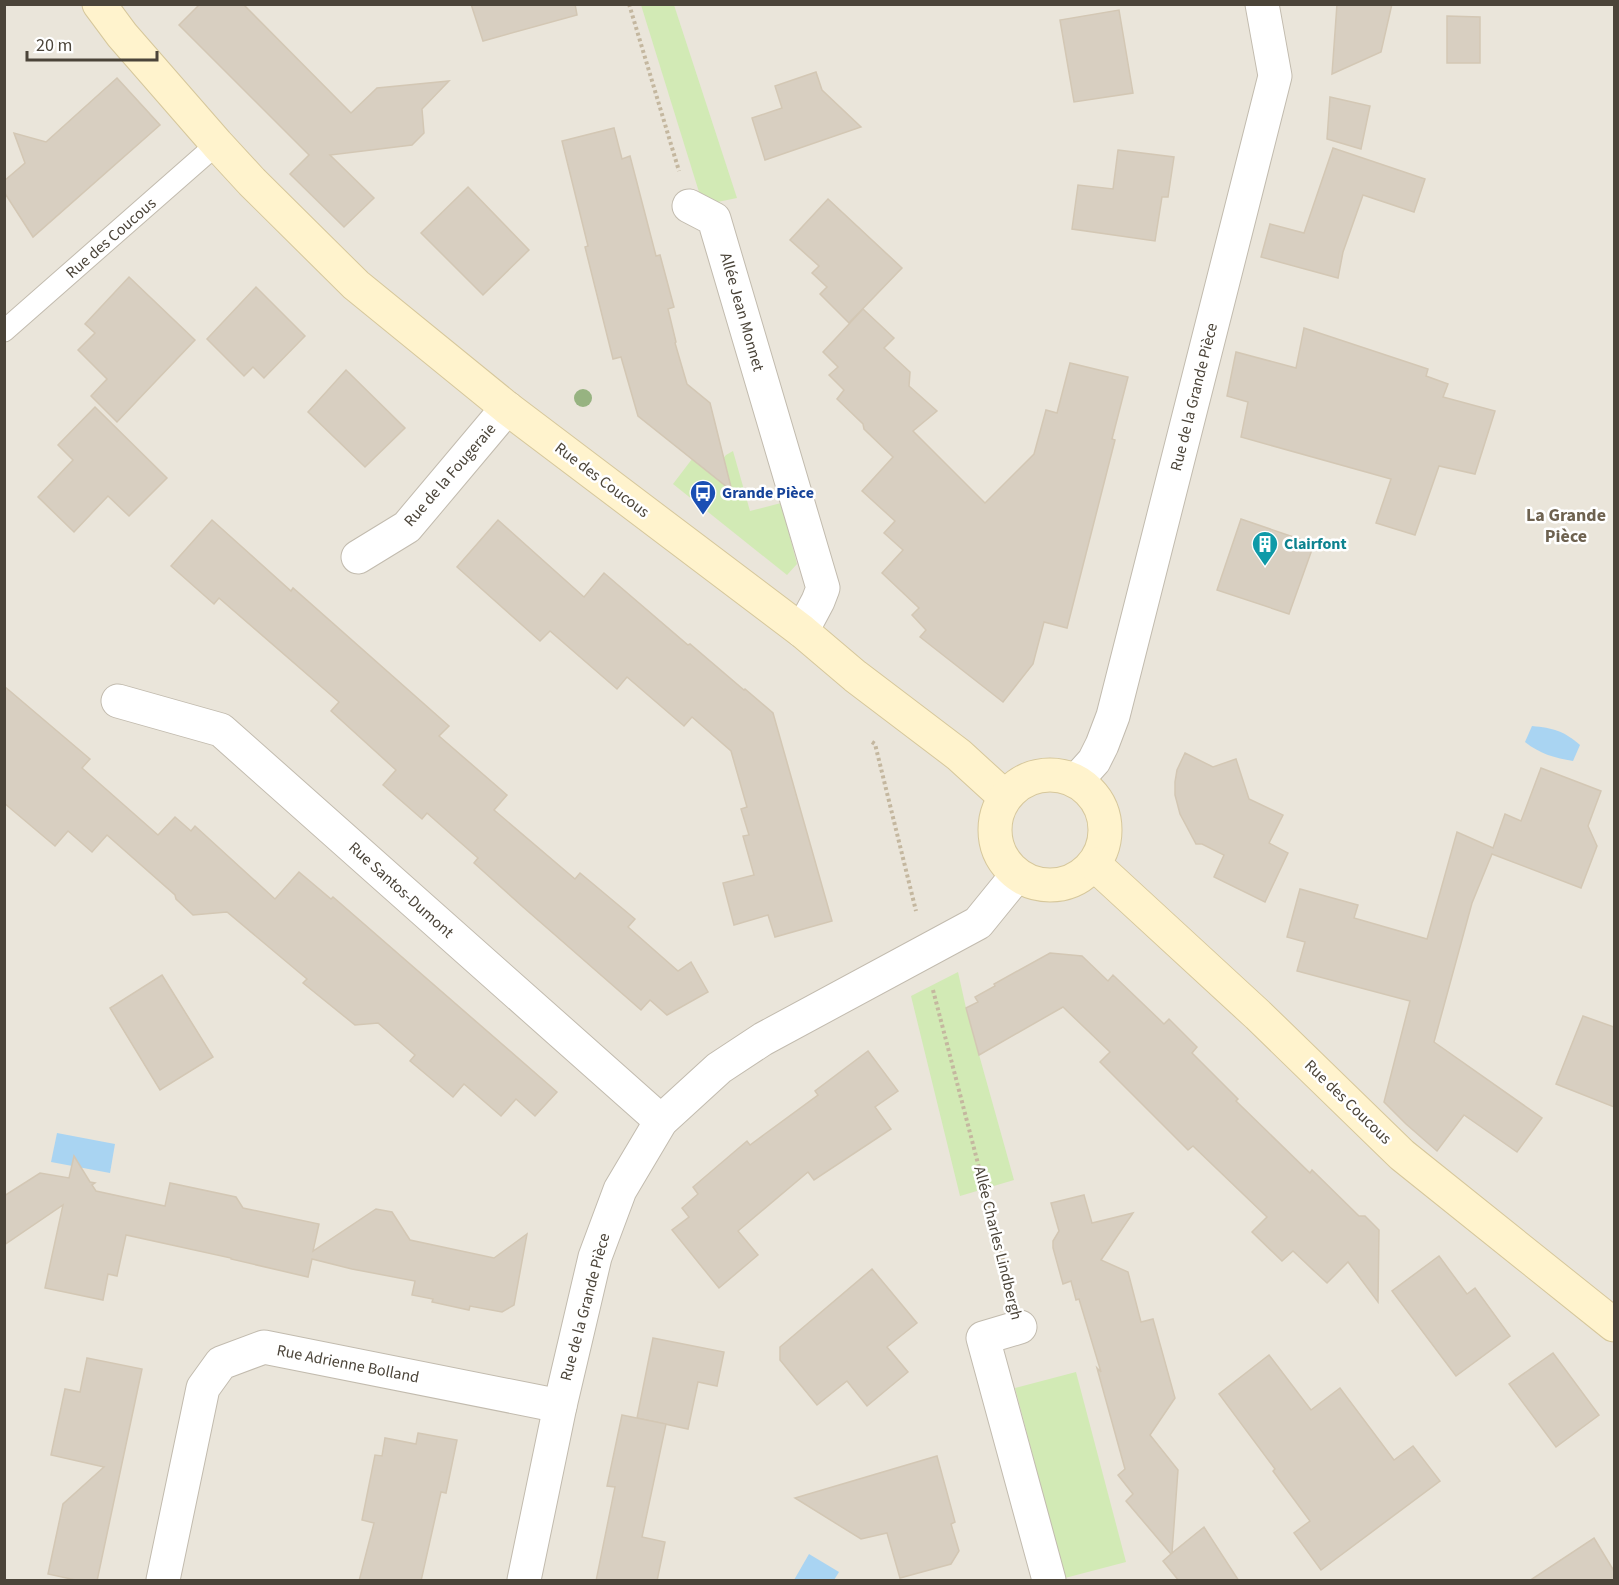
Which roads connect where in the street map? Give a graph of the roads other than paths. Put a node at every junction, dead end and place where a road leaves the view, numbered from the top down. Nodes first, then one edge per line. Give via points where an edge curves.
1 (99, 4) edge
2 (1262, 4) edge
3 (217, 144) junction
4 (689, 207) road end
5 (4, 332) edge
6 (507, 408) junction
7 (358, 557) dead end
8 (802, 632) junction
9 (118, 701) dead end
10 (1076, 781) junction
11 (1005, 797) junction
12 (1094, 864) junction
13 (1017, 875) junction
14 (661, 1121) junction
15 (1614, 1324) edge
16 (1020, 1326) road end
17 (560, 1406) junction
18 (163, 1581) edge
19 (524, 1581) edge
20 (1050, 1581) edge

1 - 3 street, Rue des Coucous
2 - 10 street, Rue de la Grande Pièce via 1275,76 1113,716 1094,761
3 - 5 lane, Rue des Coucous
3 - 6 street, Rue des Coucous via 356,285
4 - 8 street, Allée Jean Monnet via 714,219 823,588
6 - 7 street, Rue de la Fougeraie via 407,528
6 - 8 street, Rue des Coucous
8 - 11 street, Rue des Coucous via 959,755
9 - 14 street, Rue Santos-Dumont via 221,730
10 - 11 street via 1037,776 1018,784
10 - 12 street via 1095,797 1104,817 1105,838
11 - 13 street via 995,820 995,841 1004,862
12 - 13 street via 1077,879 1058,885 1034,884
12 - 15 street, Rue des Coucous via 1402,1155
13 - 14 street, Rue de la Grande Pièce via 978,923 764,1039 719,1068
14 - 17 street, Rue de la Grande Pièce via 620,1190 595,1257
16 - 20 street, Allée Charles Lindbergh via 983,1338
17 - 18 street, Rue Adrienne Bolland via 264,1347 221,1363 203,1388
17 - 19 street, Rue de la Grande Pièce

